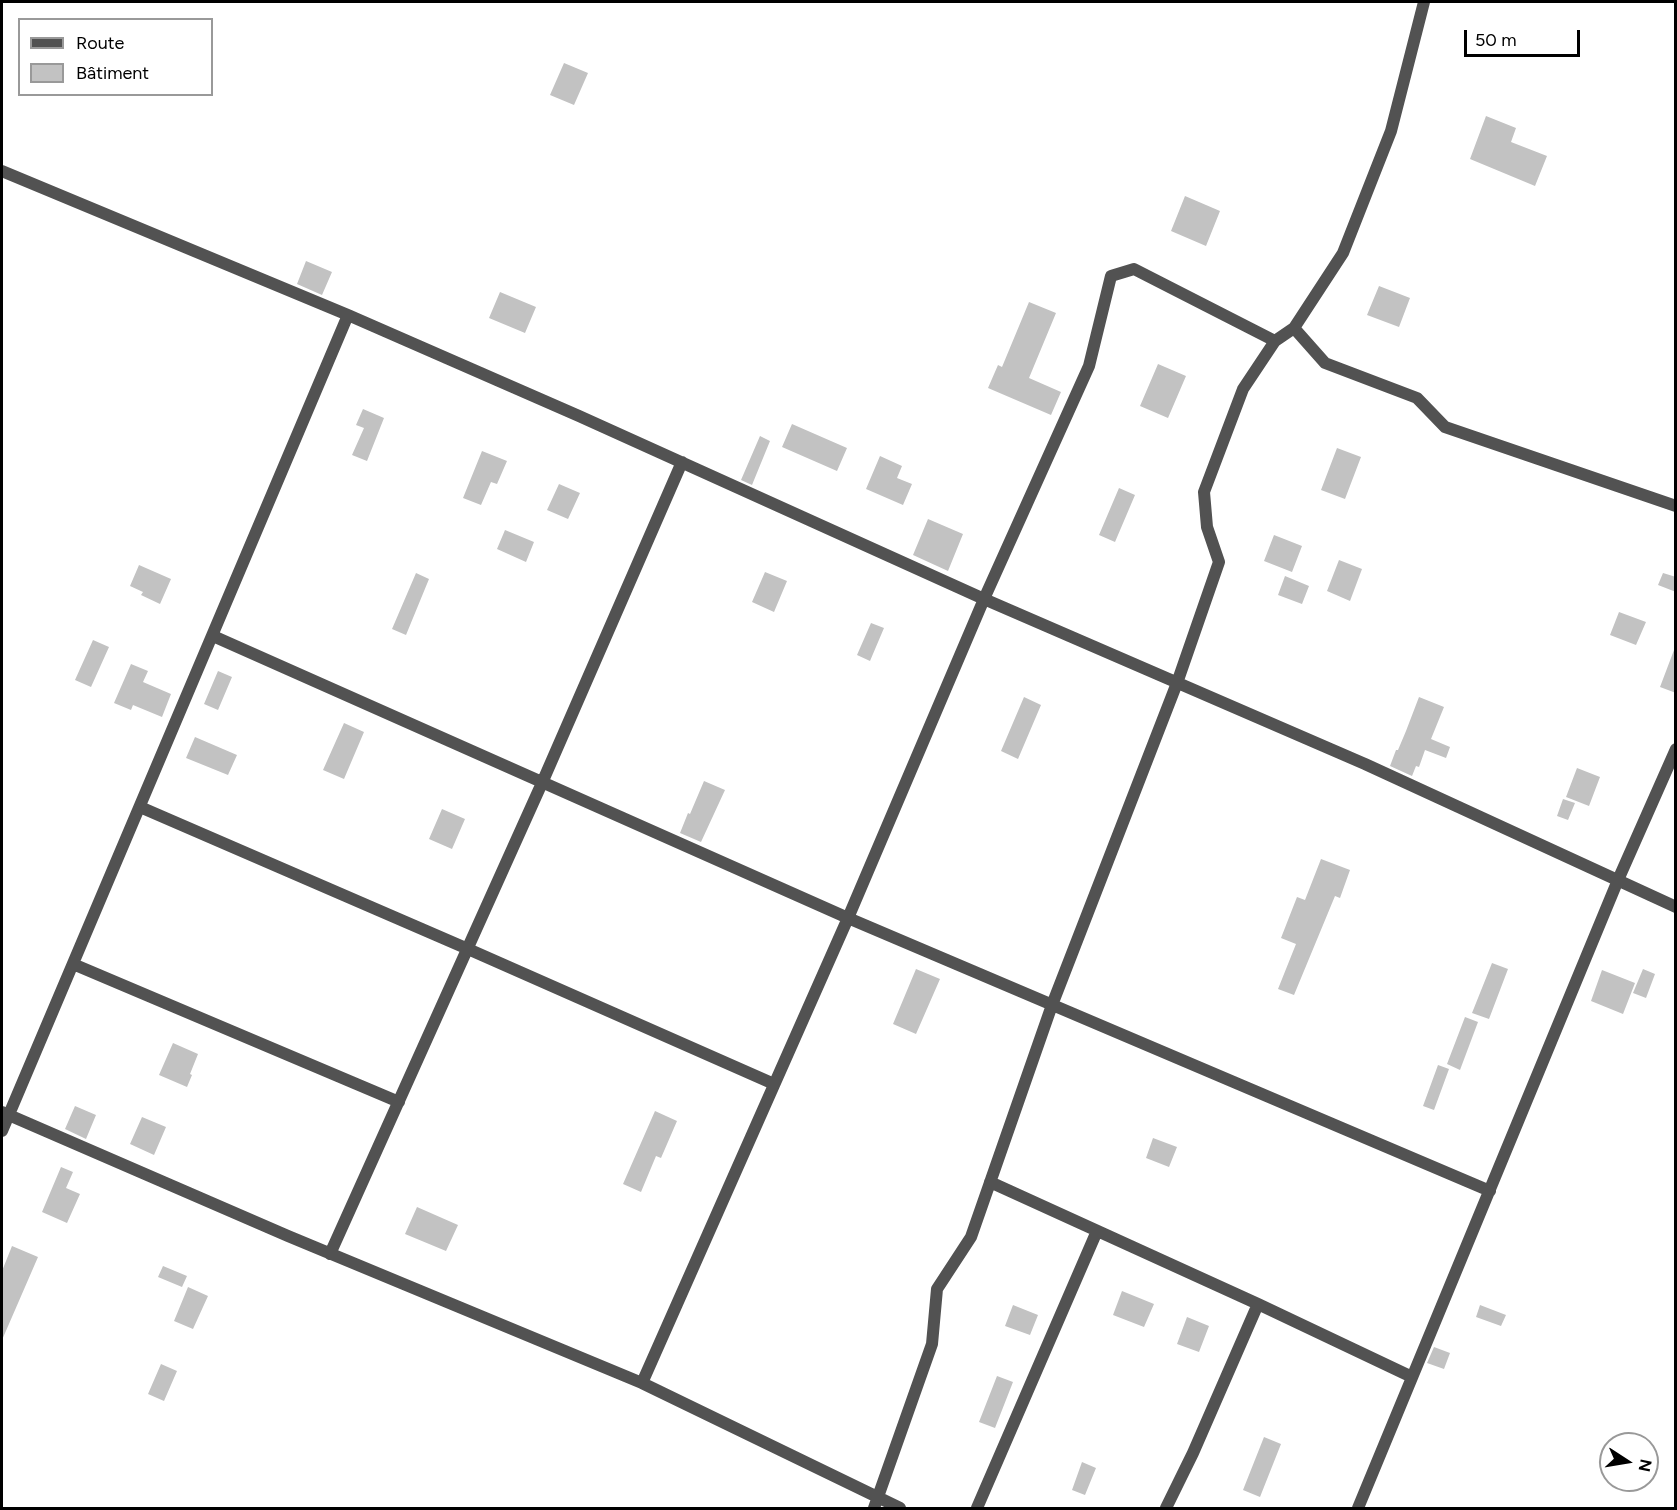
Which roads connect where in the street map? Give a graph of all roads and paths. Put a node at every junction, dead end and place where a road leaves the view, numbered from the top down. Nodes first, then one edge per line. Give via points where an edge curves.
1 (1424, 2) edge
2 (2, 171) edge
3 (348, 315) junction
4 (1294, 328) junction
5 (1275, 340) junction
6 (682, 462) junction
7 (1676, 506) edge
8 (984, 599) junction
9 (213, 636) junction
10 (1177, 683) junction
11 (1676, 749) edge
12 (542, 783) junction
13 (140, 807) junction
14 (1618, 880) junction
15 (1676, 907) edge
16 (848, 918) junction
17 (468, 949) junction
18 (73, 964) junction
19 (1052, 1005) junction
20 (774, 1084) junction
21 (399, 1102) junction
22 (5, 1113) edge
23 (2, 1131) edge
24 (990, 1182) junction
25 (1490, 1191) junction
26 (1097, 1231) junction
27 (330, 1254) junction
28 (1258, 1304) junction
29 (1412, 1377) junction
30 (642, 1383) junction
31 (876, 1503) edge
32 (900, 1509) edge
33 (977, 1509) edge
34 (1166, 1509) edge
35 (1358, 1509) edge

1 - 4 street via 1391,131 1343,253
2 - 3 street
3 - 6 street
3 - 9 street
4 - 5 street
4 - 7 street via 1325,363 1417,398 1445,427
5 - 8 street via 1134,269 1111,276 1089,366
5 - 10 street via 1243,389 1204,492 1207,527 1219,562
6 - 8 street
6 - 12 street
8 - 10 street
8 - 16 street
9 - 12 street
9 - 13 street
10 - 14 street
10 - 19 street
11 - 14 street
12 - 16 street
12 - 17 street
13 - 17 street
13 - 18 street
14 - 15 street
14 - 25 street
16 - 19 street
16 - 20 street
17 - 20 street
17 - 21 street
18 - 21 street
18 - 22 street
19 - 24 street
19 - 25 street
20 - 30 street
21 - 27 street
22 - 23 street
22 - 27 street
24 - 26 street
24 - 31 street via 971,1237 937,1289 932,1344
25 - 29 street
26 - 28 street
26 - 33 street
27 - 30 street
28 - 29 street
28 - 34 street
29 - 35 street
30 - 31 street
31 - 32 street

